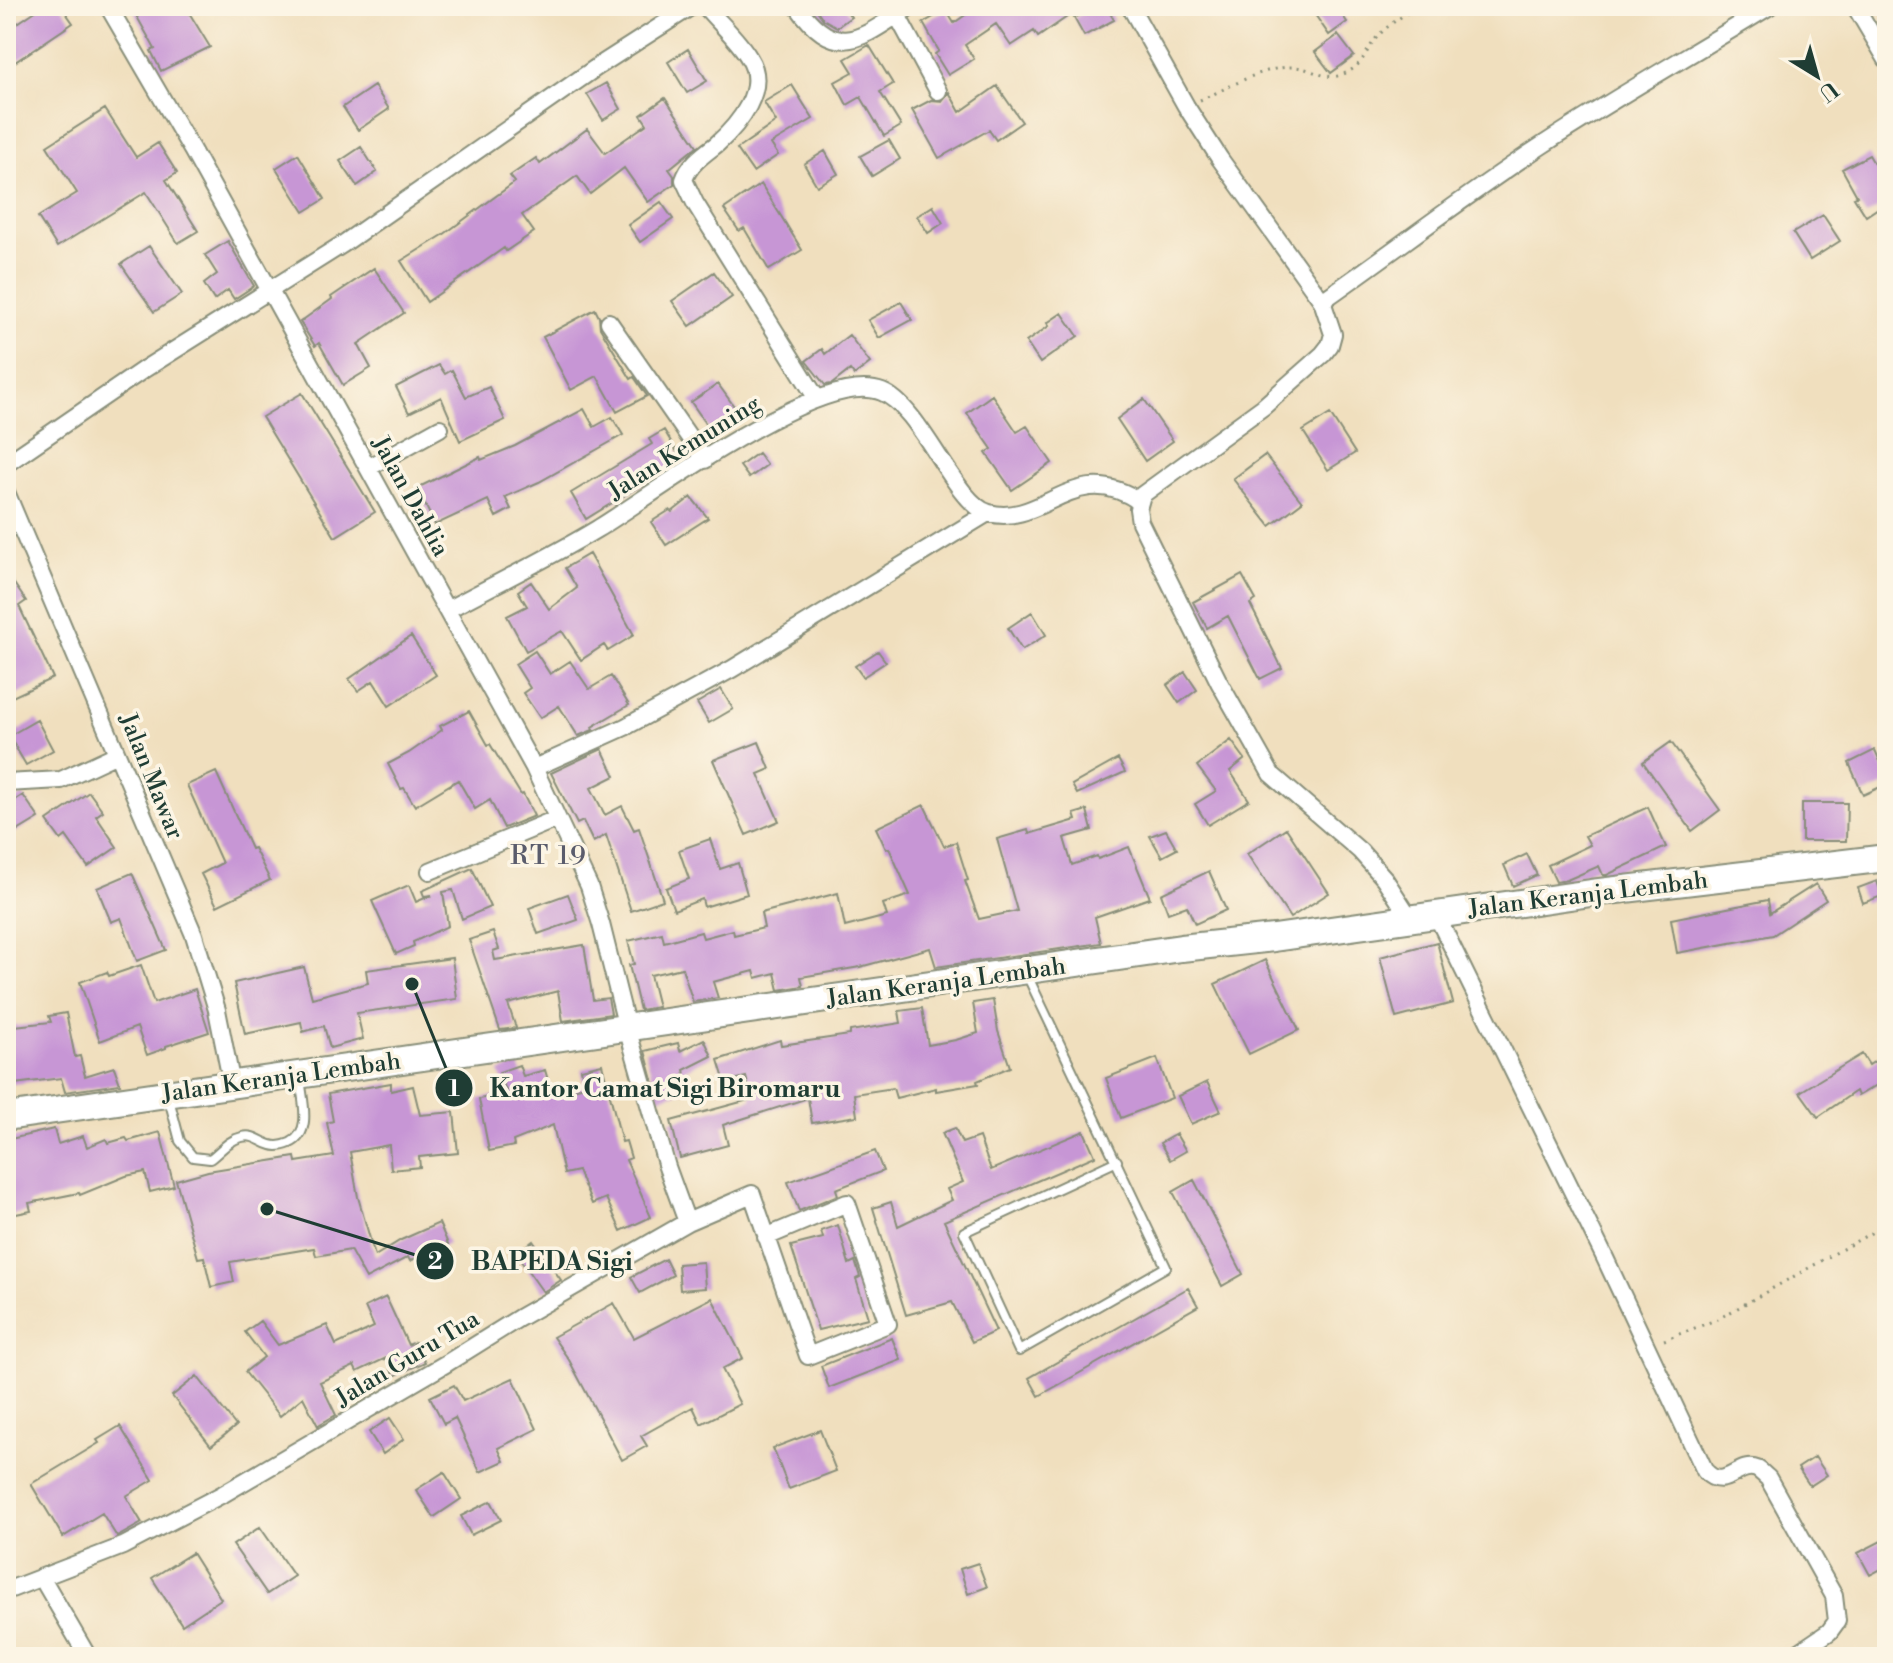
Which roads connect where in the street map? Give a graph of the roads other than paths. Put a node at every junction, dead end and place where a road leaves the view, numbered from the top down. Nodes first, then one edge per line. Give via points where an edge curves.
1 (692, 6) edge
2 (705, 6) edge
3 (797, 6) edge
4 (1130, 6) edge
5 (1770, 6) edge
6 (1855, 6) edge
7 (111, 7) edge
8 (904, 10) edge
9 (1887, 60) edge
10 (938, 91) dead end
11 (269, 292) junction
12 (1322, 301) junction
13 (609, 322) dead end
14 (817, 399) junction
15 (440, 428) dead end
16 (705, 460) junction
17 (6, 464) edge
18 (368, 468) junction
19 (6, 492) edge
20 (1139, 501) junction
21 (988, 513) junction
22 (447, 610) junction
23 (117, 754) junction
24 (534, 768) junction
25 (6, 783) edge
26 (556, 819) junction
27 (1887, 858) edge
28 (430, 871) dead end
29 (1423, 916) junction
30 (1025, 970) junction
31 (627, 1028) junction
32 (299, 1073) junction
33 (232, 1085) junction
34 (168, 1094) junction
35 (6, 1117) edge
36 (1117, 1161) junction
37 (687, 1222) junction
38 (766, 1237) junction
39 (42, 1578) junction
40 (6, 1591) edge
41 (88, 1657) edge
42 (1792, 1657) edge

1 - 11 street
2 - 14 street via 751,60 755,76 745,114 687,170 684,180
3 - 8 street via 822,34 836,41 858,38
4 - 12 street via 1220,159
5 - 12 street via 1542,145
6 - 9 street
7 - 11 street, Jalan Dahlia
8 - 10 street
11 - 17 street
11 - 18 street, Jalan Dahlia
12 - 20 street via 1333,334 1323,354
13 - 16 street
14 - 16 street, Jalan Kemuning via 744,433
14 - 21 street, Jalan Kemuning via 865,389 890,396 972,502
15 - 18 street
16 - 22 street, Jalan Kemuning via 594,531
18 - 22 street, Jalan Dahlia
19 - 23 street, Jalan Mawar
20 - 21 street via 1094,485 1022,511
20 - 29 street via 1149,544 1271,774 1360,851 1398,896
21 - 24 street via 732,669 625,727
22 - 24 street, Jalan Dahlia
23 - 25 street via 61,780
23 - 33 street, Jalan Mawar via 194,935
24 - 26 street, Jalan Dahlia
26 - 28 street
26 - 31 street, Jalan Dahlia via 593,899
27 - 29 main road, Jalan Keranja Lembah
29 - 30 main road, Jalan Keranja Lembah
29 - 42 street via 1647,1347 1705,1471 1720,1479 1756,1469 1768,1478 1834,1596 1837,1621
30 - 31 main road, Jalan Keranja Lembah
30 - 36 lane
31 - 32 main road, Jalan Keranja Lembah
31 - 37 street
32 - 33 main road, Jalan Keranja Lembah
32 - 34 lane via 305,1117 296,1139 281,1146 243,1137 210,1159 193,1157 180,1141
33 - 34 main road, Jalan Keranja Lembah
34 - 35 main road, Jalan Keranja Lembah
36 - 36 lane via 1166,1267 1019,1351 964,1232
37 - 38 street, Jalan Guru Tua via 752,1194
37 - 39 street, Jalan Guru Tua via 223,1494 123,1546
38 - 38 street via 808,1356 888,1324 847,1203
39 - 40 street, Jalan Guru Tua
39 - 41 street

